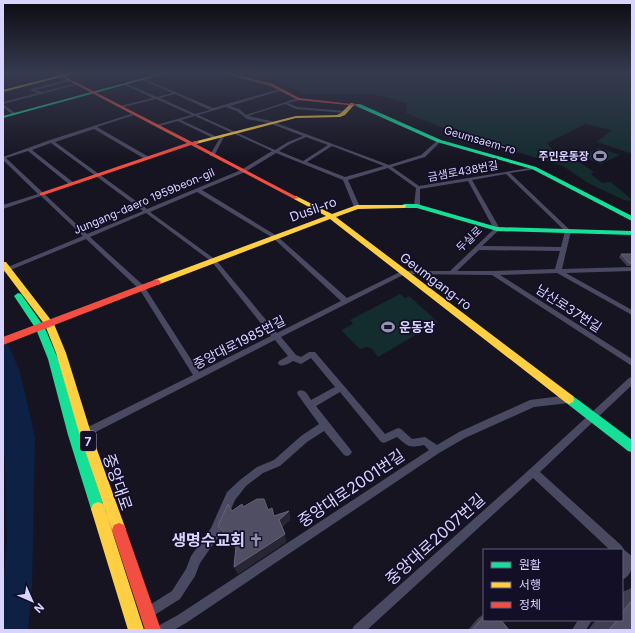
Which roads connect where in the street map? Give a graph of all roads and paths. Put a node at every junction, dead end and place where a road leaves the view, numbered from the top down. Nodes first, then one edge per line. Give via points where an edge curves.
1 (56, 103) edge
2 (113, 103) edge
3 (139, 103) edge
4 (167, 103) edge
5 (197, 103) edge
6 (238, 103) edge
7 (284, 103) joint
8 (337, 103) edge
9 (3, 104) edge
10 (353, 104) junction
11 (226, 106) junction
12 (121, 107) junction
13 (214, 110) junction
14 (345, 112) junction
15 (14, 114) junction
16 (133, 114) junction
17 (195, 115) junction
18 (245, 116) junction
19 (3, 117) edge
20 (178, 120) junction
21 (270, 122) junction
22 (157, 126) junction
23 (94, 127) junction
24 (234, 132) junction
25 (219, 136) junction
26 (305, 136) junction
27 (51, 141) junction
28 (439, 141) junction
29 (191, 144) junction
30 (331, 145) junction
31 (28, 149) junction
32 (275, 151) junction
33 (212, 155) junction
34 (3, 158) edge
35 (147, 158) junction
36 (304, 162) junction
37 (388, 166) junction
38 (534, 168) junction
39 (243, 171) junction
40 (507, 173) junction
41 (97, 175) junction
42 (344, 179) junction
43 (469, 179) junction
44 (72, 184) junction
45 (418, 188) junction
46 (198, 190) junction
47 (42, 194) junction
48 (417, 206) junction
49 (3, 207) edge
50 (357, 207) junction
51 (146, 211) junction
52 (330, 216) junction
53 (632, 219) edge
54 (497, 229) junction
55 (568, 232) junction
56 (632, 233) edge
57 (88, 236) junction
58 (275, 237) junction
59 (477, 248) junction
60 (563, 249) junction
61 (214, 261) junction
62 (632, 269) edge
63 (4, 270) edge
64 (558, 271) junction
65 (404, 272) junction
66 (451, 273) junction
67 (493, 274) junction
68 (142, 288) junction
69 (346, 301) junction
70 (632, 313) edge
71 (49, 324) junction
72 (40, 328) junction
73 (276, 337) junction
74 (3, 341) edge
75 (293, 357) junction
76 (282, 363) dead end
77 (632, 363) edge
78 (198, 376) junction
79 (632, 380) edge
80 (340, 388) junction
81 (301, 393) dead end
82 (569, 399) junction
83 (310, 405) junction
84 (592, 416) junction
85 (325, 425) junction
86 (85, 433) junction
87 (632, 447) edge
88 (436, 450) junction
89 (347, 452) dead end
90 (534, 472) junction
91 (617, 549) edge
92 (623, 555) edge
93 (632, 563) edge
94 (623, 573) edge
95 (148, 614) junction
96 (585, 621) edge
97 (136, 630) edge
98 (153, 630) edge
99 (162, 630) edge
100 (358, 630) edge
101 (578, 630) edge

1 - 15 main road
2 - 12 main road, Geumgang-ro
3 - 12 street
4 - 17 street
5 - 13 street
6 - 11 street
7 - 14 street via 296,108
7 - 18 street
8 - 10 main road, Geumsaem-ro
9 - 15 street
10 - 14 main road
10 - 28 main road, Geumsaem-ro
11 - 13 street
11 - 18 street via 238,110
12 - 16 main road, Geumgang-ro
13 - 17 street
14 - 21 main road via 338,116 303,116
15 - 19 main road
16 - 22 main road, Geumgang-ro
16 - 23 street
17 - 20 street
17 - 24 street
18 - 21 street
20 - 22 street
20 - 25 street
21 - 24 main road
21 - 26 street
22 - 29 main road, Geumgang-ro
23 - 27 street
23 - 35 street
24 - 25 main road
24 - 32 street
25 - 29 main road
25 - 33 street
26 - 30 street
26 - 32 street, Jungang-daero 1959beon-gil
27 - 31 street
27 - 41 street
28 - 37 street via 423,156
28 - 38 main road, Geumsaem-ro
29 - 33 main road, Geumgang-ro
29 - 35 main road
30 - 36 street
30 - 37 street
31 - 34 street
31 - 44 street
32 - 36 street
32 - 39 street, Jungang-daero 1959beon-gil
33 - 39 main road, Geumgang-ro
34 - 47 street
35 - 41 main road
36 - 42 street
37 - 42 street
37 - 45 street
38 - 40 street, 금샘로438번길
38 - 53 main road, Geumsaem-ro
39 - 46 street, Jungang-daero 1959beon-gil
39 - 52 main road, Geumgang-ro
40 - 43 street, 금샘로438번길
40 - 55 street
41 - 44 main road
41 - 51 street
42 - 50 street
43 - 45 street, 금샘로438번길
43 - 54 street, 두실로
44 - 47 main road
45 - 48 street
46 - 51 street, Jungang-daero 1959beon-gil
46 - 58 street
47 - 49 street
47 - 57 street
48 - 50 main road, Dusil-ro
48 - 54 main road, Dusil-ro
50 - 52 main road, Dusil-ro
51 - 57 street, Jungang-daero 1959beon-gil
51 - 61 street
52 - 58 main road, Dusil-ro
52 - 65 main road, Geumgang-ro
54 - 55 main road, Dusil-ro
54 - 59 street, 두실로
55 - 56 main road, Dusil-ro
55 - 60 street
57 - 63 street, Jungang-daero 1959beon-gil
57 - 68 street
58 - 61 main road, Dusil-ro
58 - 69 street
59 - 60 street
59 - 66 street, 두실로
60 - 64 street
61 - 68 main road, Dusil-ro
61 - 73 street
62 - 64 street
63 - 71 main road, 중앙대로 / 7
63 - 72 main road, 7
64 - 67 street
64 - 70 street
65 - 66 street
65 - 69 street, 중앙대로1985번길
65 - 82 main road, Geumgang-ro
66 - 67 street
67 - 77 street, 남산로37번길
68 - 71 main road, Dusil-ro
68 - 78 street
69 - 73 street, 중앙대로1985번길
71 - 72 main road, Dusil-ro
71 - 86 main road, 중앙대로 / 7 via 61,353
72 - 74 main road, Dusil-ro
72 - 97 main road, 7 via 53,359 74,435
73 - 75 street
73 - 78 street, 중앙대로1985번길
75 - 76 street
75 - 80 street via 301,361 312,354
78 - 86 street, 중앙대로1985번길
79 - 84 street, 중앙대로2007번길
80 - 83 street
80 - 88 street via 384,440 398,432 411,444 425,441
81 - 83 street
82 - 84 main road, Geumgang-ro
82 - 88 street, 중앙대로2001번길 via 533,403 462,435
83 - 85 street
84 - 87 main road, Geumgang-ro
84 - 90 street, 중앙대로2007번길
85 - 89 street
85 - 95 street via 304,439 277,463 260,470 243,483 231,496 215,532 195,560 191,572 176,595
86 - 95 main road, 중앙대로 / 7
88 - 99 street, 중앙대로2001번길
90 - 91 street
90 - 100 street, 중앙대로2007번길
92 - 93 street
93 - 94 street
95 - 98 main road, 중앙대로 / 7
96 - 101 street

